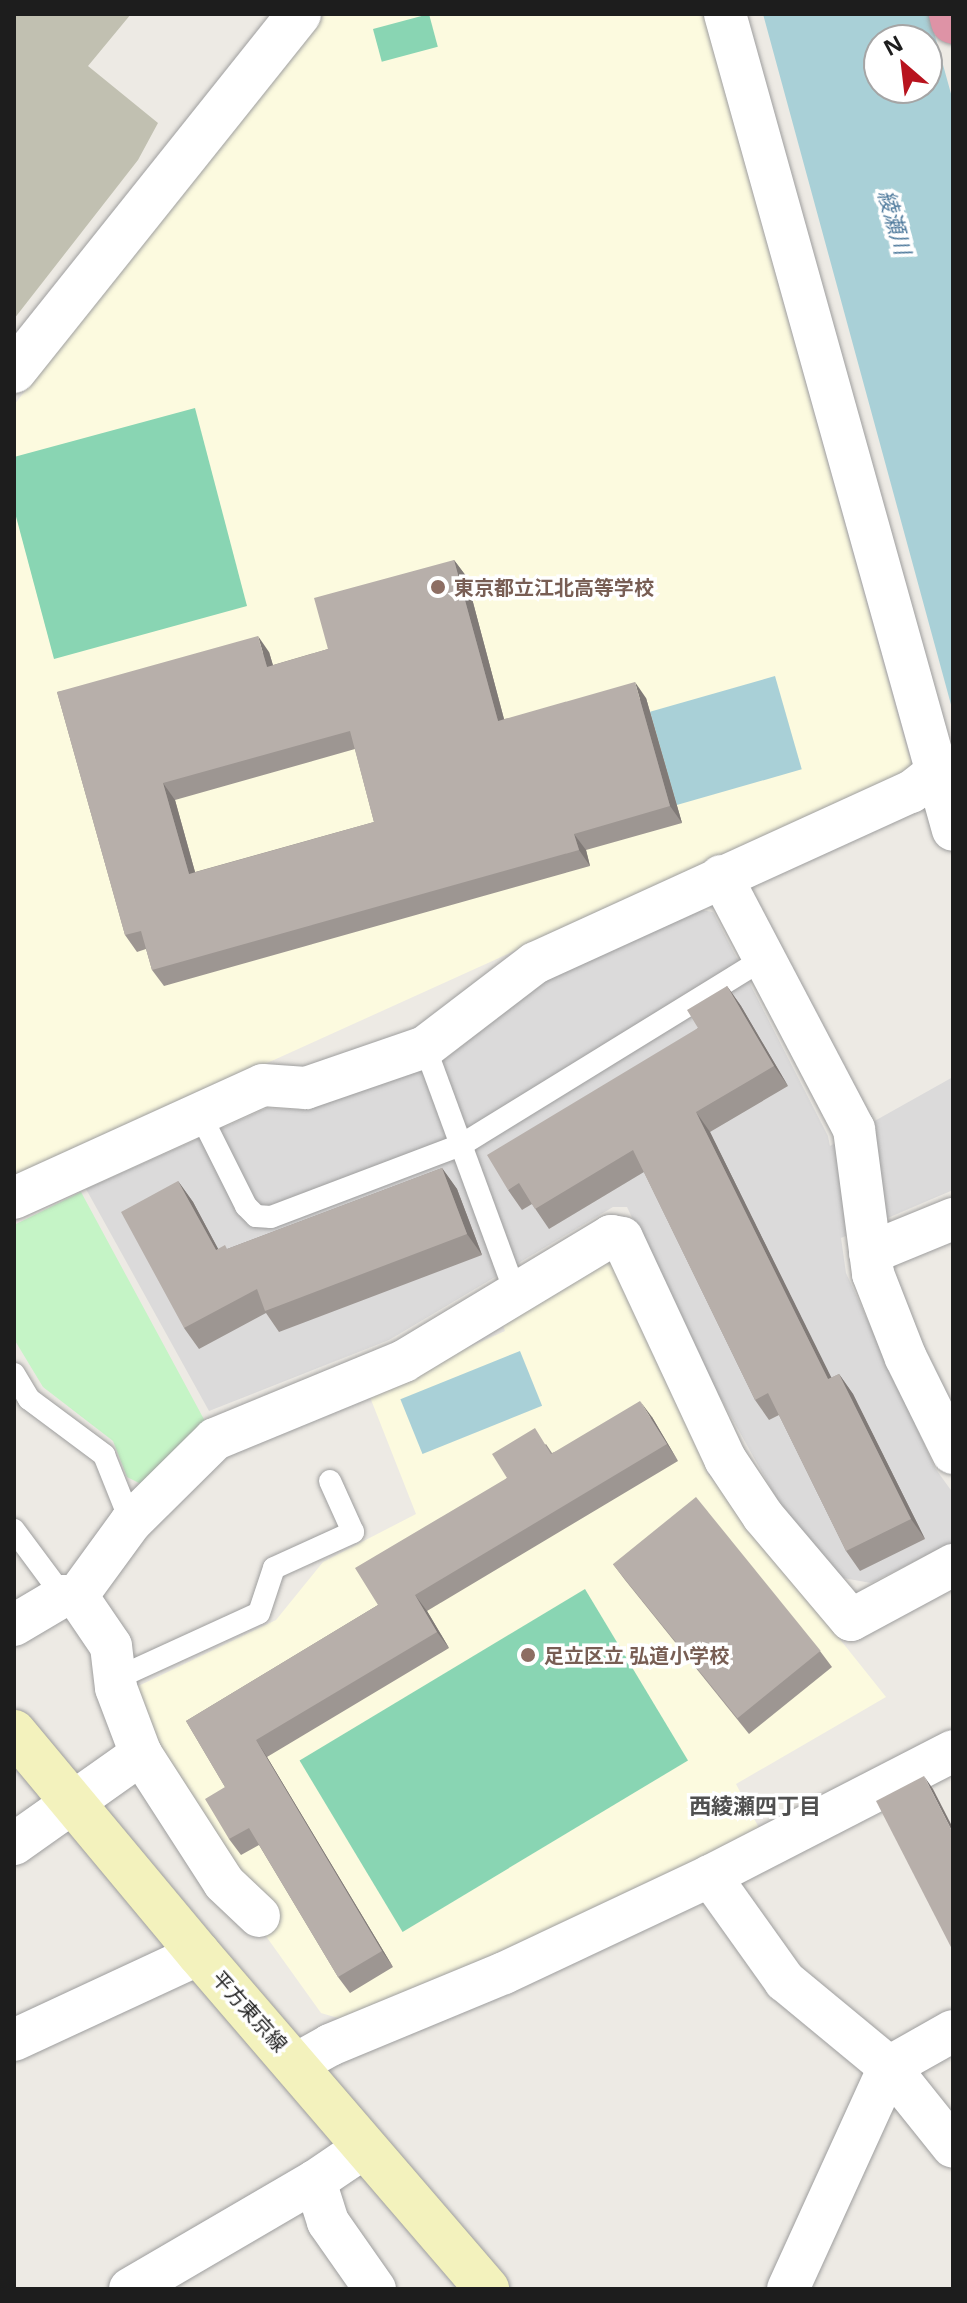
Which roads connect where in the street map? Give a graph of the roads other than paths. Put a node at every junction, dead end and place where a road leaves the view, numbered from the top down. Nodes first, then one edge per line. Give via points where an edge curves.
1 (299, 14) edge
2 (725, 14) edge
3 (951, 14) edge
4 (953, 22) edge
5 (14, 371) edge
6 (938, 771) junction
7 (953, 830) edge
8 (721, 876) junction
9 (765, 958) junction
10 (425, 1047) junction
11 (200, 1114) junction
12 (461, 1145) junction
13 (14, 1198) edge
14 (953, 1219) edge
15 (870, 1253) junction
16 (516, 1294) junction
17 (14, 1374) edge
18 (953, 1453) edge
19 (330, 1481) dead end
20 (131, 1522) junction
21 (14, 1530) edge
22 (953, 1565) edge
23 (70, 1596) junction
24 (14, 1625) edge
25 (115, 1679) junction
26 (14, 1732) edge
27 (953, 1751) edge
28 (141, 1754) junction
29 (71, 1804) junction
30 (14, 1844) edge
31 (710, 1876) junction
32 (259, 1916) dead end
33 (199, 1954) junction
34 (953, 2031) edge
35 (14, 2040) edge
36 (296, 2064) junction
37 (889, 2067) junction
38 (946, 2127) edge
39 (365, 2147) junction
40 (315, 2181) junction
41 (130, 2289) edge
42 (375, 2289) edge
43 (487, 2289) edge
44 (788, 2289) edge

1 - 5 street
2 - 6 street
3 - 4 highway
6 - 7 street
6 - 8 street via 911,792
8 - 9 street
8 - 10 street via 535,963
9 - 12 lane
9 - 15 street via 854,1129
10 - 11 street via 306,1088 263,1085
10 - 12 lane
11 - 12 lane via 256,1216 271,1217
11 - 13 street
12 - 16 lane
14 - 15 street
15 - 18 street via 906,1358
16 - 20 street via 404,1361 215,1439
16 - 22 street via 611,1236 622,1238 725,1459 763,1516 851,1620
17 - 20 lane via 29,1399 104,1455
19 - 25 lane via 353,1532 274,1568 259,1613
20 - 23 street
21 - 23 lane
23 - 24 street
23 - 25 street via 111,1646
25 - 28 street
26 - 29 main road, 平方東京線
27 - 31 street
28 - 29 street
28 - 32 street via 224,1883
29 - 30 street
29 - 33 main road, 平方東京線
31 - 36 street
31 - 37 street via 785,1981
33 - 35 street
33 - 36 main road, 平方東京線
34 - 37 street
36 - 39 main road, 平方東京線
37 - 38 street
37 - 44 street
39 - 40 street
39 - 43 main road, 平方東京線
40 - 41 street
40 - 42 street via 328,2222

